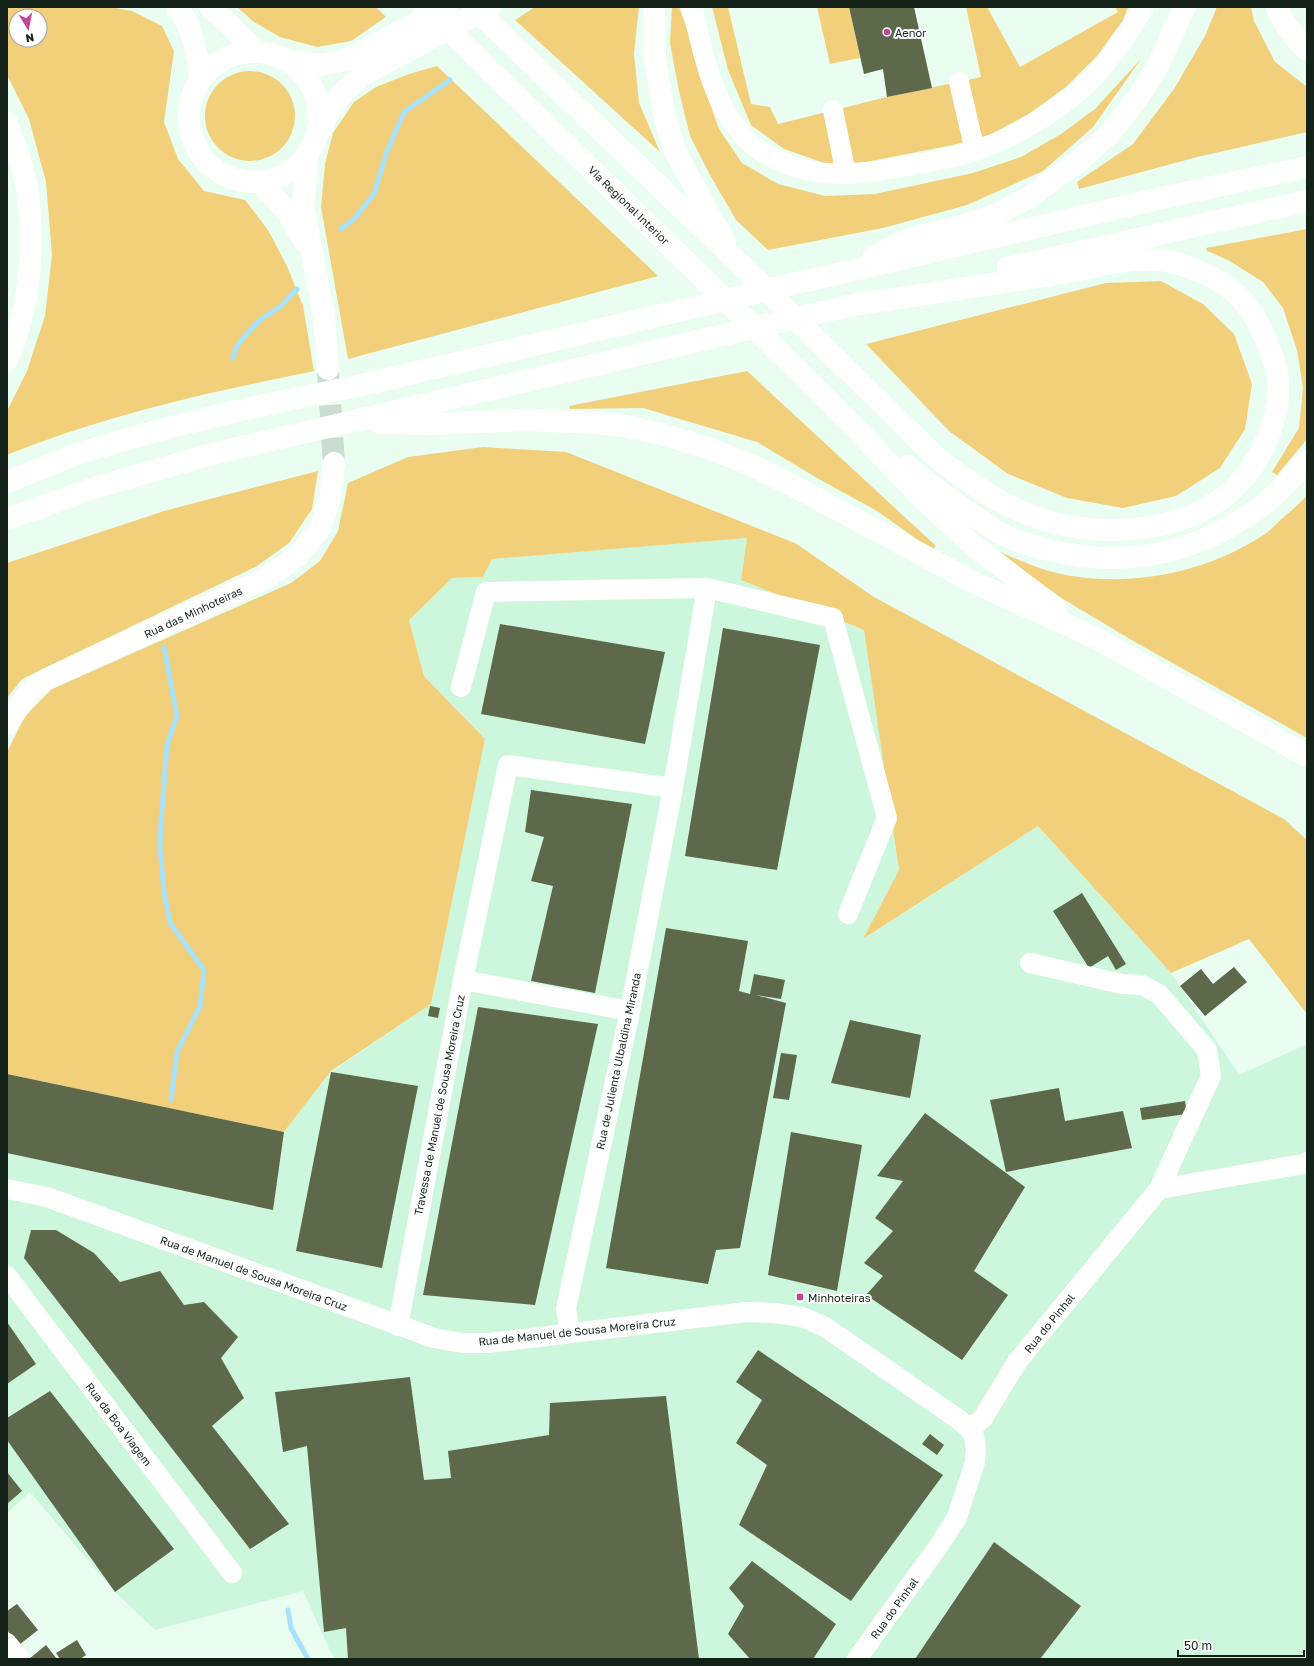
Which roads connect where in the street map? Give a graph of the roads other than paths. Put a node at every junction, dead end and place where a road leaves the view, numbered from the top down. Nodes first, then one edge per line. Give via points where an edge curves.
1 (177, 7) edge
2 (210, 7) edge
3 (425, 7) edge
4 (447, 7) edge
5 (473, 7) edge
6 (490, 7) edge
7 (654, 7) edge
8 (692, 7) edge
9 (1144, 7) edge
10 (1185, 7) edge
11 (1277, 7) edge
12 (388, 49) junction
13 (1307, 50) edge
14 (256, 52) junction
15 (284, 60) junction
16 (201, 79) junction
17 (959, 82) dead end
18 (833, 110) dead end
19 (7, 123) edge
20 (312, 146) junction
21 (975, 151) junction
22 (1307, 167) edge
23 (846, 174) junction
24 (260, 182) junction
25 (1307, 202) edge
26 (311, 254) junction
27 (742, 266) junction
28 (827, 276) junction
29 (847, 306) junction
30 (7, 360) edge
31 (328, 370) tunnel mouth
32 (832, 404) junction
33 (345, 423) junction
34 (1307, 461) edge
35 (334, 463) tunnel mouth
36 (7, 482) edge
37 (7, 519) edge
38 (707, 588) junction
39 (1096, 638) junction
40 (461, 686) dead end
41 (7, 724) edge
42 (1307, 756) edge
43 (673, 788) junction
44 (848, 914) dead end
45 (1030, 963) dead end
46 (463, 980) junction
47 (630, 1011) junction
48 (1307, 1162) edge
49 (7, 1189) edge
50 (1159, 1189) junction
51 (7, 1276) edge
52 (398, 1326) junction
53 (570, 1333) junction
54 (970, 1429) junction
55 (232, 1573) dead end
56 (7, 1643) edge
57 (20, 1659) edge
58 (857, 1659) edge

1 - 16 main road via 185,16 194,38
2 - 14 main road
3 - 32 main road, Via Regional Interior
4 - 12 main road
5 - 27 main road
6 - 12 main road
7 - 27 main road via 655,59 664,114 675,151 710,216
8 - 23 street via 705,62 717,97 734,124 756,147 781,163 815,173
9 - 21 street via 1119,47 1092,79 1059,107 1018,133
10 - 28 main road via 1156,69 1137,99 1110,133 1084,157 1028,198 998,214 912,238
11 - 13 main road via 1300,44
12 - 15 main road via 322,65
12 - 20 main road via 348,86 332,106
14 - 15 main road
14 - 16 main road via 235,55 216,64
15 - 20 main road via 299,70 310,85 317,102 319,120
16 - 24 main road via 191,98 188,119 192,140 203,158 219,173 238,181
17 - 21 street
18 - 23 street
19 - 30 main road via 28,195 32,238 27,290 16,339
20 - 24 main road via 295,168 278,178
20 - 26 main road via 303,206
21 - 23 street via 883,171
22 - 28 main road via 1157,199
24 - 26 main road via 289,214
25 - 29 main road
26 - 31 main road via 324,315
27 - 29 main road via 938,458 973,486 1015,510 1046,521 1080,528 1116,531 1152,526 1188,516 1218,502 1239,485 1256,462 1270,435 1276,405 1277,376 1263,331 1250,307 1230,287 1210,274 1178,263 1161,260 1126,261
28 - 36 main road via 153,432 78,455
29 - 33 main road
32 - 34 main road via 955,503 1002,534 1035,547 1077,556 1106,559 1143,557 1192,545 1228,528 1256,510 1285,485
32 - 39 main road via 925,501 973,545 1035,595
33 - 37 main road via 160,468
33 - 39 main road via 431,424 528,420 625,426 665,435 742,461 973,582
35 - 41 main road, Rua das Minhoteiras via 330,496 321,527 300,553 284,567 260,581 45,680 30,691
38 - 40 street via 486,592
38 - 43 street, Rua de Julienta Ulbaldina Miranda
38 - 44 street via 833,618 888,818
39 - 42 main road
43 - 46 street via 508,765
43 - 47 street, Rua de Julienta Ulbaldina Miranda
45 - 50 street, Rua do Pinhal via 1122,984 1142,985 1159,994 1207,1050 1212,1076
46 - 47 street, Travessa de Manuel de Sousa Moreira Cruz
46 - 52 street, Travessa de Manuel de Sousa Moreira Cruz
47 - 53 street, Rua de Julienta Ulbaldina Miranda via 566,1309
48 - 50 street
49 - 52 street, Rua de Manuel de Sousa Moreira Cruz via 47,1197
50 - 54 street, Rua do Pinhal via 1017,1362 983,1418
51 - 55 street, Rua da Boa Viagem
52 - 53 street, Rua de Manuel de Sousa Moreira Cruz via 434,1338 462,1343
53 - 54 street, Rua de Manuel de Sousa Moreira Cruz via 746,1312 802,1317 825,1327
54 - 58 street, Rua do Pinhal via 976,1449 975,1462 957,1517
56 - 57 street

